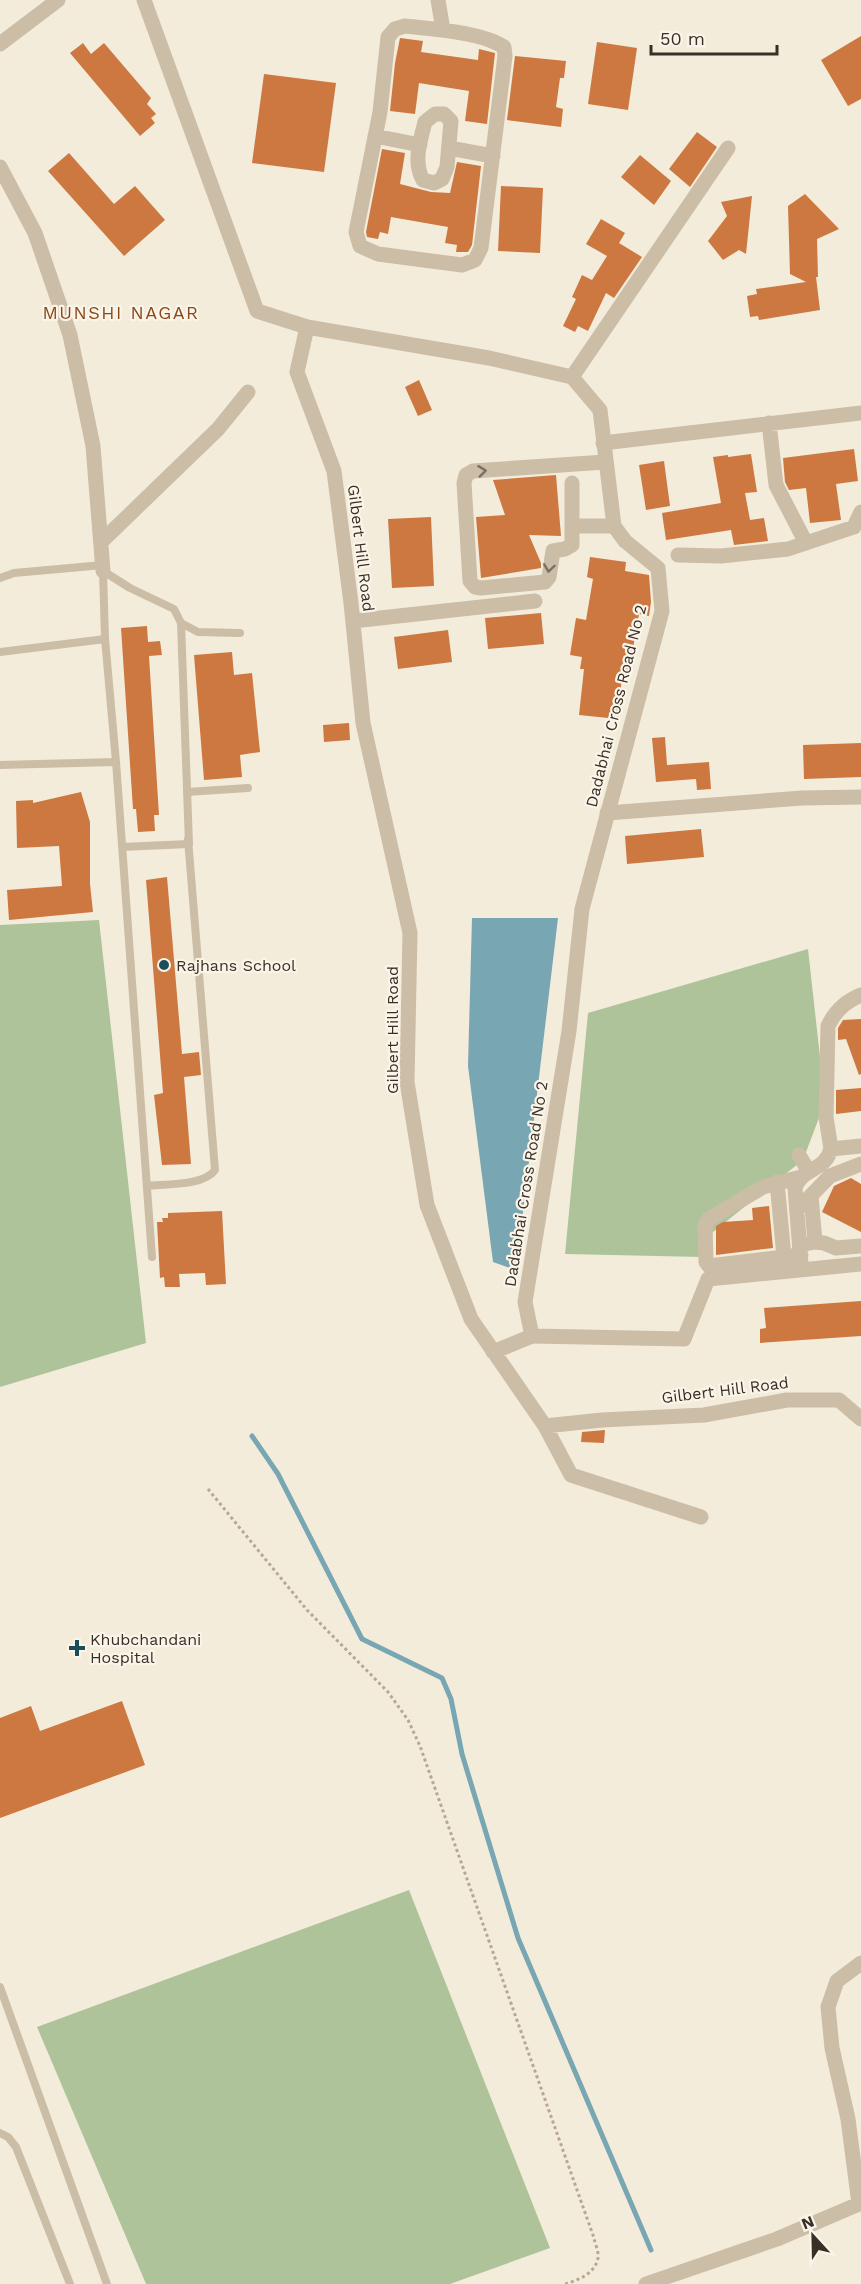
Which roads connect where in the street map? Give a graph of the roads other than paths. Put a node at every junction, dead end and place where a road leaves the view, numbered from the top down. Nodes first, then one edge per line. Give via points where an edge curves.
1 (58, 0) edge
2 (144, 0) edge
3 (438, 0) edge
4 (443, 30) junction
5 (0, 45) edge
6 (375, 136) junction
7 (420, 146) junction
8 (449, 148) junction
9 (728, 148) dead end
10 (494, 156) junction
11 (0, 167) edge
12 (307, 327) junction
13 (572, 376) junction
14 (248, 392) dead end
15 (861, 413) edge
16 (769, 423) junction
17 (603, 443) junction
18 (605, 462) junction
19 (572, 483) dead end
20 (861, 512) edge
21 (578, 522) junction
22 (614, 522) junction
23 (101, 542) junction
24 (806, 543) junction
25 (678, 555) dead end
26 (103, 568) junction
27 (0, 578) edge
28 (535, 602) dead end
29 (352, 621) junction
30 (181, 623) junction
31 (240, 633) dead end
32 (105, 639) junction
33 (0, 652) edge
34 (116, 762) junction
35 (0, 765) edge
36 (248, 788) dead end
37 (187, 792) junction
38 (861, 797) edge
39 (607, 813) junction
40 (188, 839) junction
41 (122, 847) junction
42 (861, 995) edge
43 (861, 1146) edge
44 (831, 1149) junction
45 (799, 1155) dead end
46 (861, 1164) edge
47 (805, 1174) junction
48 (777, 1182) junction
49 (147, 1186) junction
50 (811, 1196) junction
51 (797, 1210) junction
52 (783, 1234) junction
53 (861, 1246) edge
54 (803, 1249) junction
55 (153, 1257) dead end
56 (784, 1257) junction
57 (861, 1264) edge
58 (532, 1336) junction
59 (493, 1352) junction
60 (861, 1419) edge
61 (545, 1426) junction
62 (701, 1517) dead end
63 (861, 1963) edge
64 (0, 1987) edge
65 (0, 2133) edge
66 (70, 2284) edge
67 (107, 2284) edge
68 (646, 2284) edge

1 - 5 street
2 - 12 street via 257,311
3 - 4 street
4 - 6 street via 405,26 388,37
4 - 10 street via 495,41 504,47
6 - 7 street
6 - 10 street via 356,232 360,246 378,254 462,265 475,260 481,248
7 - 8 street via 425,122 435,114 444,114 451,122
7 - 8 street via 419,173 423,180 434,183 442,179
8 - 10 street
9 - 13 street
11 - 23 street via 35,233 70,335 93,446
12 - 13 street
12 - 29 street, Gilbert Hill Road via 297,372 333,471
13 - 17 street via 600,410
14 - 23 street via 218,429
15 - 16 street
16 - 17 street
16 - 24 street via 776,485
17 - 18 street
21 -> 18 street via 572,545 553,551 545,582 475,587 470,581 466,476 473,471
18 - 22 street
19 - 21 street
20 - 24 street via 854,527
21 - 22 street
22 - 39 street, Dadabhai Cross Road No 2 via 626,541 658,568 662,611
23 - 26 street
24 - 25 street via 788,549 721,556
26 - 27 lane via 14,573
26 - 30 lane via 130,588 174,609
26 - 32 lane
28 - 29 street
29 - 59 street, Gilbert Hill Road via 363,723 410,933 407,1082 427,1205 471,1319
30 - 31 lane via 198,632
30 - 37 lane
32 - 33 lane
32 - 34 lane
34 - 35 lane
34 - 41 lane
36 - 37 lane
37 - 40 lane
38 - 39 street
39 - 58 street, Dadabhai Cross Road No 2 via 582,909 569,1031 525,1302
40 - 41 lane via 189,844
40 - 49 lane via 215,1170 200,1181
41 - 49 lane
42 - 44 street via 843,1006 828,1026 826,1118
43 - 44 street
44 - 47 street via 820,1167
45 - 47 street
46 - 50 street via 837,1172
47 - 48 street
47 - 51 street via 795,1188
48 - 52 street
48 - 56 street via 705,1223 706,1262 709,1266
49 - 55 lane
50 - 51 street
50 - 54 street
51 - 54 street
52 - 54 street
52 - 56 street
53 - 54 street via 836,1248 824,1243
54 - 56 street
54 - 57 street
54 - 58 street via 708,1279 684,1339
58 - 59 street
59 - 61 street, Gilbert Hill Road
60 - 61 street, Gilbert Hill Road via 839,1400 787,1400 704,1415
61 - 62 street via 571,1475
63 - 68 street via 837,1981 828,2007 859,2204 777,2239
64 - 67 lane
65 - 66 lane via 16,2147

